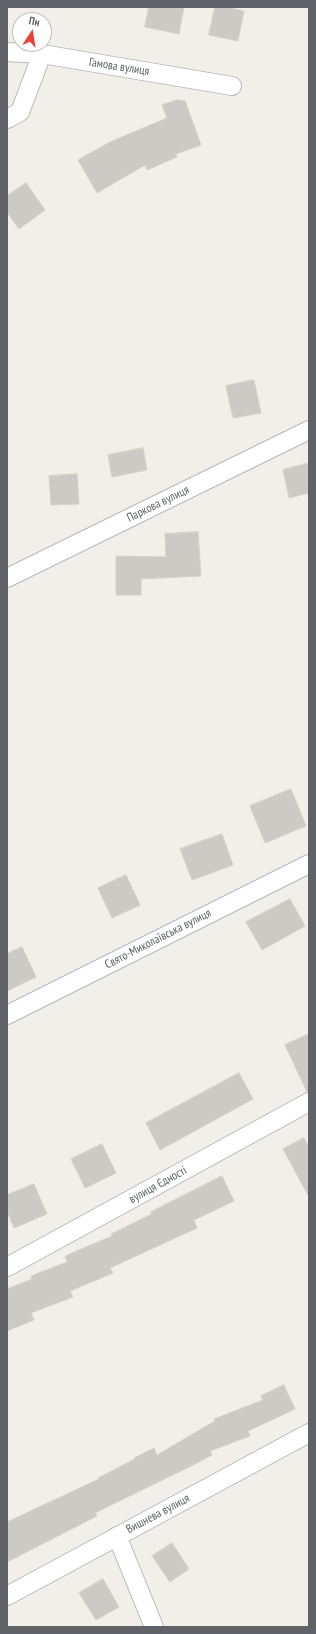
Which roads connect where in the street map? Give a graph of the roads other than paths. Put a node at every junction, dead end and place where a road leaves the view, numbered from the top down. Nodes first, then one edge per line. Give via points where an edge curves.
1 (7, 52) edge
2 (42, 54) junction
3 (232, 86) dead end
4 (7, 119) edge
5 (309, 430) edge
6 (7, 578) edge
7 (309, 864) edge
8 (7, 1014) edge
9 (309, 1104) edge
10 (7, 1267) edge
11 (309, 1433) edge
12 (117, 1536) junction
13 (7, 1596) edge
14 (154, 1627) edge

1 - 2 street, Гамова вулиця
2 - 3 street, Гамова вулиця
2 - 4 street via 20,112
5 - 6 street, Паркова вулиця
7 - 8 street, Свято-Миколаївська вулиця
9 - 10 street, вулиця Єдності
11 - 12 street, Вишнева вулиця
12 - 13 street, Вишнева вулиця
12 - 14 street

